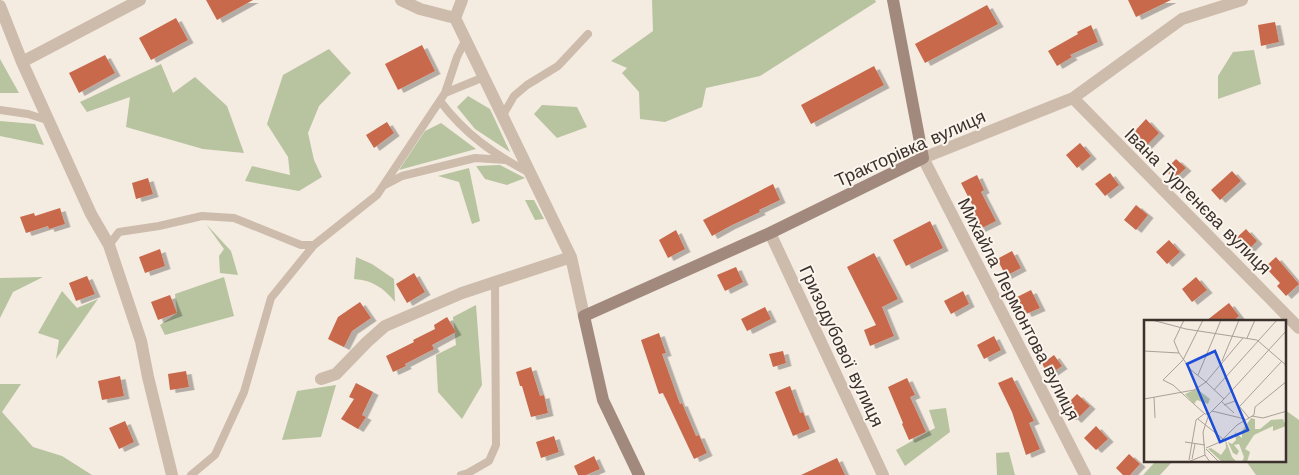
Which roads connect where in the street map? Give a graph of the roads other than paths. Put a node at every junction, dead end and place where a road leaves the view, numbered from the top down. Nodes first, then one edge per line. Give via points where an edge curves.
1 (140, 0) edge
2 (401, 0) edge
3 (462, 0) edge
4 (893, 0) edge
5 (1242, 0) edge
6 (0, 6) edge
7 (455, 18) junction
8 (588, 34) dead end
9 (466, 39) junction
10 (22, 62) junction
11 (484, 77) junction
12 (445, 93) junction
13 (1073, 98) junction
14 (440, 101) junction
15 (0, 110) edge
16 (503, 115) junction
17 (50, 121) junction
18 (923, 158) junction
19 (506, 160) junction
20 (532, 174) junction
21 (384, 185) junction
22 (770, 233) junction
23 (109, 245) junction
24 (314, 246) junction
25 (572, 257) junction
26 (495, 283) junction
27 (584, 316) junction
28 (1299, 328) edge
29 (321, 380) dead end
30 (172, 475) edge
31 (191, 475) edge
32 (461, 475) edge
33 (639, 475) edge
34 (883, 475) edge
35 (1085, 475) edge

1 - 10 street
2 - 7 street via 420,9
3 - 7 street
4 - 18 main road
5 - 13 street, Тракторівка вулиця via 1182,19
6 - 10 street
7 - 9 street
8 - 16 lane via 558,66 514,96
9 - 11 street
9 - 12 lane
10 - 17 street
11 - 12 lane
11 - 16 street
12 - 14 lane
13 - 18 street, Тракторівка вулиця
13 - 28 street, Івана Тургенєва вулиця
14 - 19 lane via 454,119
14 - 21 lane
15 - 17 lane
16 - 20 street
17 - 23 street via 91,214
18 - 22 main road, Тракторівка вулиця
18 - 35 street, Михайла Лермонтова вулиця
19 - 20 lane
19 - 21 lane via 475,158 402,176
20 - 25 street
21 - 24 lane via 377,195
22 - 27 main road, Тракторівка вулиця
22 - 34 street, Гризодубової вулиця
23 - 24 lane via 119,232 202,216 234,218
23 - 30 street via 141,341
24 - 31 lane via 272,298 244,392 216,455
25 - 26 street
25 - 27 street
26 - 29 street via 462,293 385,326 336,374
26 - 32 lane via 496,445 489,461
27 - 33 main road via 604,400

